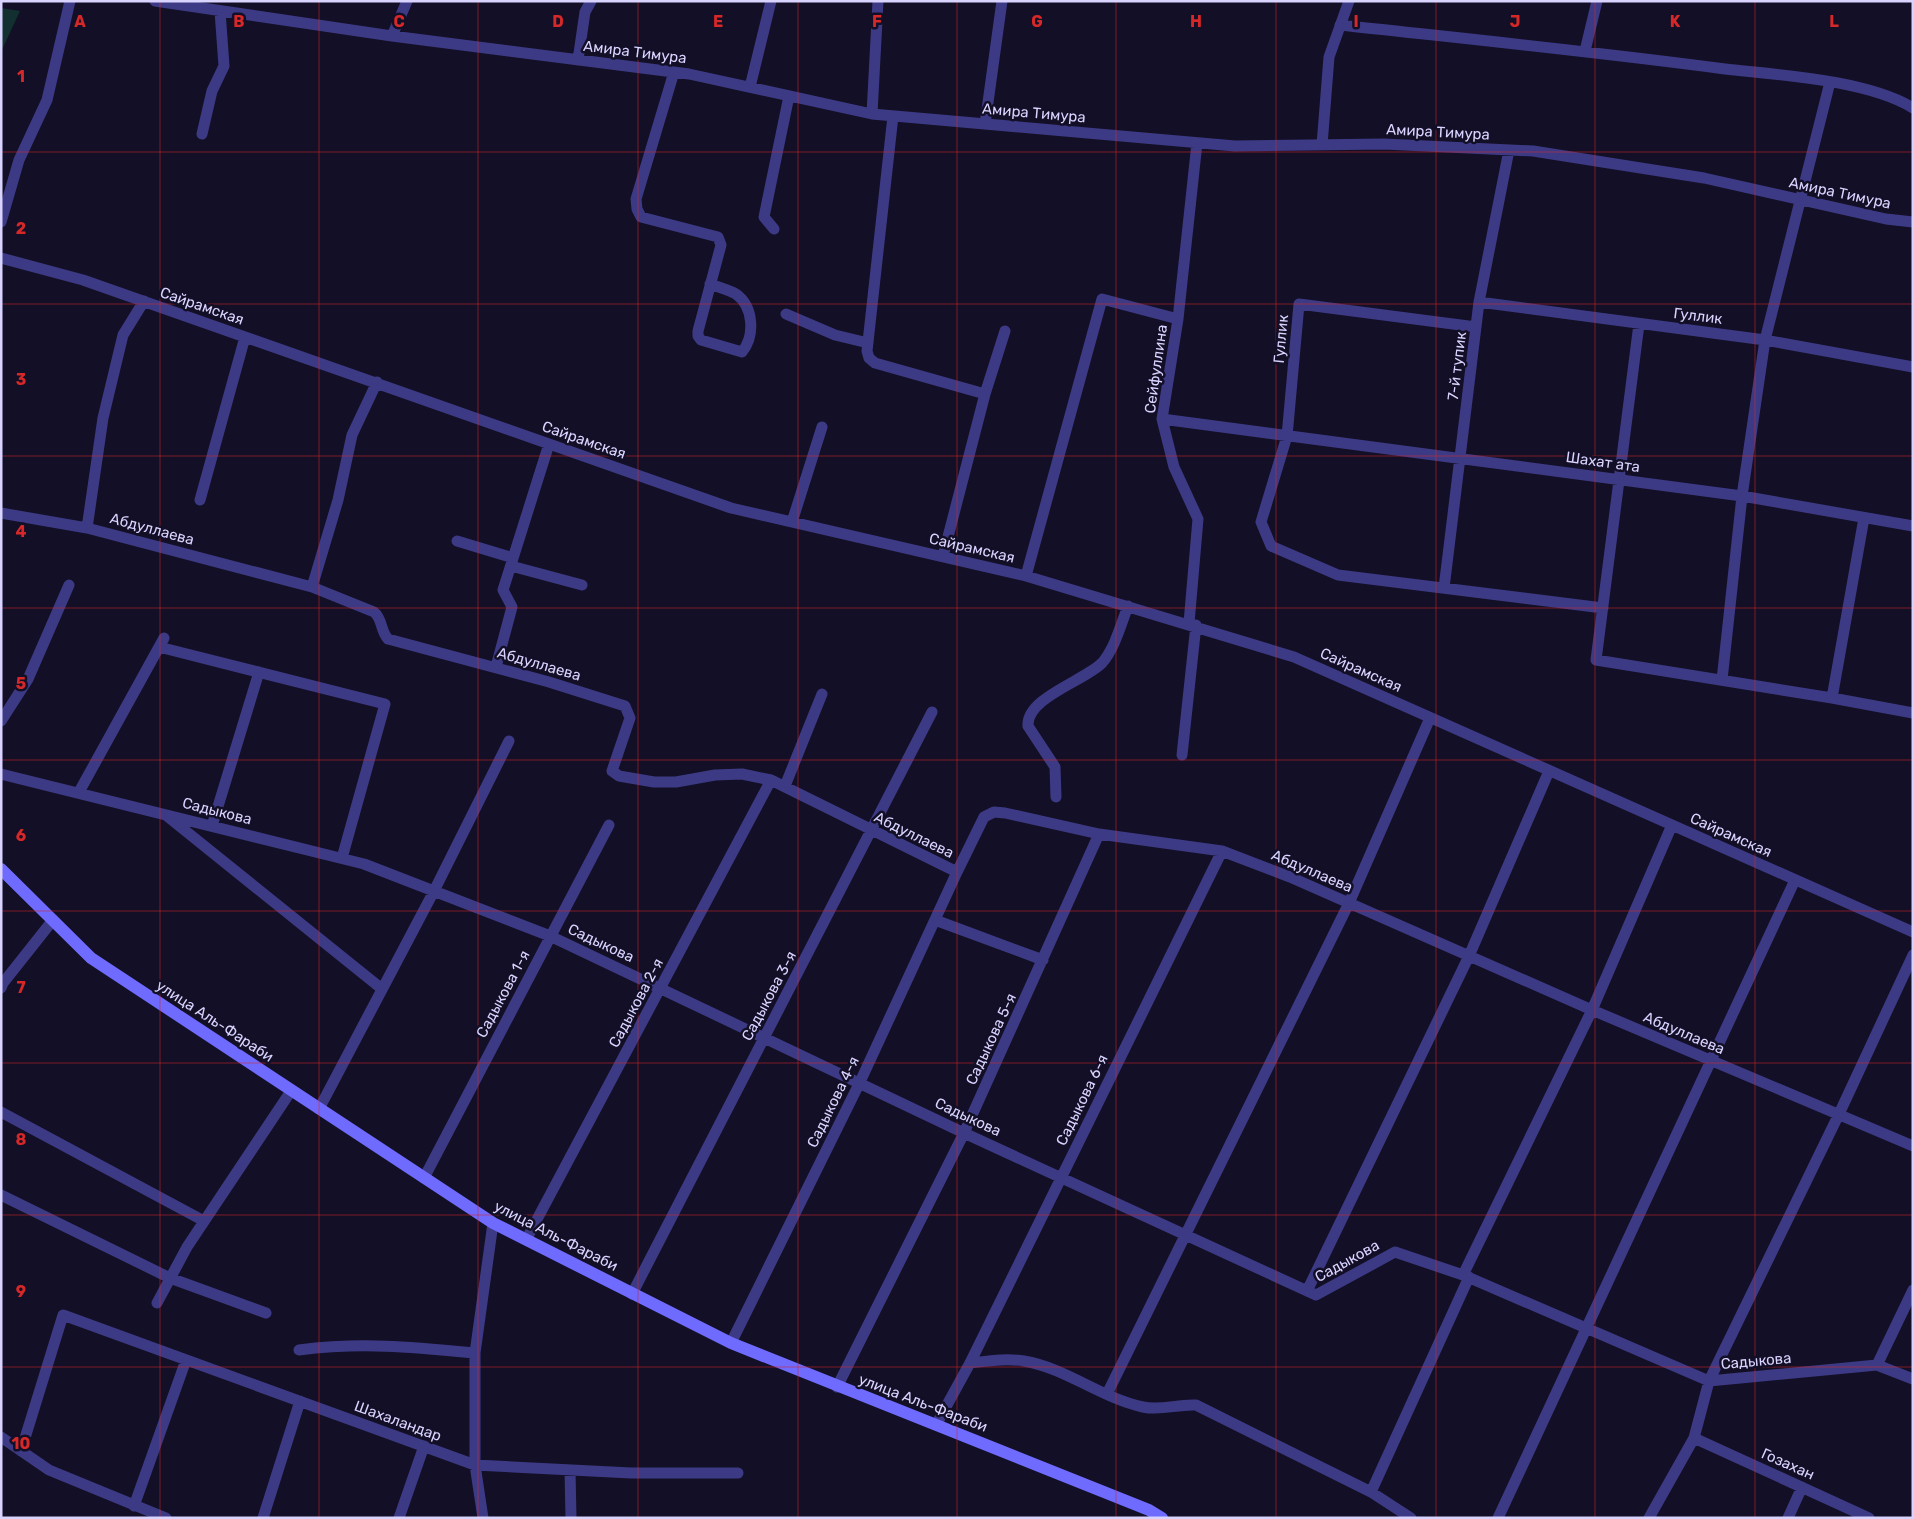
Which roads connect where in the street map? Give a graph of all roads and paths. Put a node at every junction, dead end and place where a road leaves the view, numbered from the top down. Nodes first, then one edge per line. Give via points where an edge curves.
1 (70, 1) edge
2 (155, 1) edge
3 (407, 1) edge
4 (591, 1) edge
5 (772, 1) edge
6 (878, 1) edge
7 (1002, 1) edge
8 (1349, 1) edge
9 (1597, 1) edge
10 (220, 10) junction
11 (1340, 25) junction
12 (392, 36) junction
13 (1585, 51) junction
14 (578, 60) junction
15 (674, 72) junction
16 (1830, 82) junction
17 (750, 87) junction
18 (789, 96) junction
19 (1913, 108) edge
20 (872, 114) junction
21 (893, 116) junction
22 (985, 124) junction
23 (202, 134) dead end
24 (1197, 143) junction
25 (1322, 145) junction
26 (1509, 150) junction
27 (1799, 200) junction
28 (1, 222) edge
29 (1913, 222) edge
30 (774, 230) dead end
31 (1, 258) edge
32 (710, 284) junction
33 (144, 301) junction
34 (1479, 302) junction
35 (786, 314) dead end
36 (1178, 319) junction
37 (1639, 324) junction
38 (1476, 327) junction
39 (1005, 331) dead end
40 (245, 337) junction
41 (1765, 340) junction
42 (868, 343) junction
43 (1913, 367) edge
44 (377, 382) junction
45 (985, 394) junction
46 (1162, 419) junction
47 (822, 427) dead end
48 (1287, 436) junction
49 (549, 444) junction
50 (1461, 459) junction
51 (1620, 480) junction
52 (1742, 496) junction
53 (200, 500) dead end
54 (1, 513) edge
55 (1864, 518) junction
56 (792, 522) junction
57 (1913, 526) edge
58 (87, 528) junction
59 (457, 541) dead end
60 (942, 556) junction
61 (512, 562) junction
62 (1026, 576) junction
63 (582, 585) dead end
64 (69, 586) dead end
65 (312, 587) junction
66 (1444, 588) junction
67 (1128, 606) junction
68 (1603, 608) junction
69 (1192, 624) junction
70 (496, 667) junction
71 (259, 672) junction
72 (1722, 680) junction
73 (822, 694) dead end
74 (1832, 698) junction
75 (932, 712) dead end
76 (1913, 713) edge
77 (1430, 718) junction
78 (1, 721) edge
79 (509, 741) dead end
80 (1182, 755) dead end
81 (1549, 771) junction
82 (1, 774) edge
83 (771, 780) junction
84 (785, 786) junction
85 (79, 792) junction
86 (1056, 797) dead end
87 (163, 813) junction
88 (609, 825) dead end
89 (1672, 825) junction
90 (212, 826) junction
91 (872, 832) junction
92 (1100, 834) junction
93 (1222, 851) junction
94 (342, 858) junction
95 (1, 869) edge
96 (957, 872) junction
97 (1795, 880) junction
98 (434, 891) junction
99 (1349, 903) junction
100 (53, 920) junction
101 (935, 920) junction
102 (1913, 932) edge
103 (550, 936) junction
104 (1913, 955) edge
105 (1469, 956) junction
106 (1043, 960) junction
107 (1, 988) edge
108 (662, 988) junction
109 (382, 989) junction
110 (1592, 1010) junction
111 (764, 1036) junction
112 (1713, 1061) junction
113 (860, 1082) junction
114 (291, 1091) junction
115 (319, 1109) junction
116 (1, 1112) edge
117 (1839, 1114) junction
118 (964, 1133) junction
119 (1913, 1146) edge
120 (1061, 1177) junction
121 (424, 1178) junction
122 (1, 1196) edge
123 (204, 1221) junction
124 (493, 1223) junction
125 (1184, 1234) junction
126 (526, 1240) junction
127 (1466, 1276) junction
128 (170, 1278) junction
129 (1913, 1290) edge
130 (1307, 1291) junction
131 (632, 1294) junction
132 (157, 1303) dead end
133 (266, 1313) dead end
134 (1585, 1327) junction
135 (731, 1343) junction
136 (299, 1350) dead end
137 (475, 1353) junction
138 (186, 1360) junction
139 (970, 1363) junction
140 (1877, 1366) junction
141 (1913, 1379) edge
142 (1709, 1381) junction
143 (837, 1387) junction
144 (1107, 1394) junction
145 (300, 1401) junction
146 (936, 1425) junction
147 (1, 1437) edge
148 (1694, 1438) junction
149 (424, 1446) junction
150 (20, 1451) junction
151 (475, 1465) junction
152 (570, 1470) junction
153 (738, 1473) dead end
154 (1802, 1487) junction
155 (1371, 1492) junction
156 (134, 1506) junction
157 (166, 1518) edge
158 (263, 1518) edge
159 (399, 1518) edge
160 (484, 1518) edge
161 (571, 1518) edge
162 (1162, 1518) edge
163 (1411, 1518) edge
164 (1498, 1518) edge
165 (1649, 1518) edge
166 (1788, 1518) edge
167 (1869, 1518) edge

1 - 28 street via 47,100 19,160
2 - 10 street, Амира Тимура
3 - 12 street
4 - 14 street via 586,12
5 - 17 street
6 - 20 street
7 - 22 street
8 - 11 street
9 - 13 street
10 - 12 street, Амира Тимура
10 - 23 street via 224,66 212,91
11 - 13 street
11 - 25 street via 1329,57
12 - 14 street, Амира Тимура
13 - 16 street
14 - 15 street, Амира Тимура
15 - 17 street, Амира Тимура
15 - 32 street via 636,199 637,209 641,217 718,237 721,244
16 - 19 street via 1898,99
16 - 27 street
17 - 18 street, Амира Тимура
18 - 20 street, Амира Тимура
18 - 30 street via 764,217
20 - 21 street, Амира Тимура
21 - 22 street, Амира Тимура
21 - 42 street
22 - 24 street, Амира Тимура
24 - 25 street, Амира Тимура
24 - 36 street, Сейфуллина
25 - 26 street, Амира Тимура via 1384,144
26 - 27 street, Амира Тимура via 1704,178
26 - 34 street, 7-й тупик
27 - 29 street, Амира Тимура
27 - 41 street
31 - 33 street, Сайрамская via 83,280
32 - 32 street via 698,336 701,340 742,352 752,323 751,316 736,295
33 - 40 street, Сайрамская
33 - 58 street via 123,335 102,418
34 - 37 street, Гуллик
34 - 38 street, 7-й тупик
35 - 42 street via 836,335
36 - 46 street, Сейфуллина
36 - 62 street via 1102,299
37 - 41 street, Гуллик
37 - 51 street
38 - 48 street, Гуллик via 1299,304
38 - 50 street, 7-й тупик
39 - 45 street
40 - 44 street, Сайрамская
40 - 53 street
41 - 43 street, Гуллик
41 - 52 street
42 - 45 street via 869,358 875,363
44 - 49 street, Сайрамская
44 - 65 street via 352,435 338,500
45 - 60 street
46 - 48 street, Шахат ата
46 - 69 street, Сейфуллина via 1174,466 1198,519
47 - 56 street
48 - 50 street, Шахат ата
48 - 66 street via 1261,522 1271,546 1338,575
49 - 56 street, Сайрамская via 731,508
49 - 61 street
50 - 51 street, Шахат ата
50 - 66 street, 7-й тупик
51 - 52 street, Шахат ата
51 - 68 street
52 - 55 street, Шахат ата
52 - 72 street
54 - 58 street, Абдуллаева
55 - 57 street, Шахат ата
55 - 74 street
56 - 60 street, Сайрамская
58 - 65 street, Абдуллаева
59 - 61 street
60 - 62 street, Сайрамская
61 - 63 street
61 - 70 street via 503,590 512,607
62 - 67 street, Сайрамская
64 - 78 street via 28,679
65 - 70 street, Абдуллаева via 374,612 388,639
66 - 68 street
67 - 69 street, Сайрамская
67 - 86 street via 1110,650 1101,663 1036,706 1027,719 1028,726 1056,767
68 - 72 street via 1596,660
69 - 77 street, Сайрамская via 1294,657
69 - 80 street, Сейфуллина
70 - 83 street, Абдуллаева via 625,706 630,718 612,771 619,776 676,782 742,774
71 - 85 street via 162,643
71 - 90 street
71 - 94 street via 385,704
72 - 74 street
73 - 84 street
74 - 76 street
75 - 91 street, Садыкова 3-я
77 - 81 street, Сайрамская
77 - 99 street
79 - 98 street
81 - 89 street, Сайрамская
81 - 105 street
82 - 85 street, Садыкова
83 - 84 street, Абдуллаева
83 - 108 street, Садыкова 2-я
84 - 91 street, Абдуллаева
85 - 87 street, Садыкова
87 - 90 street, Садыкова
87 - 109 street
88 - 103 street, Садыкова 1-я
89 - 97 street, Сайрамская
89 - 110 street
90 - 94 street, Садыкова
91 - 96 street, Абдуллаева
91 - 111 street, Садыкова 3-я
92 - 93 street, Абдуллаева
92 - 96 street, Абдуллаева via 994,812 984,817
92 - 106 street, Садыкова 5-я
93 - 99 street, Абдуллаева
93 - 120 street, Садыкова 6-я
94 - 98 street, Садыкова
95 - 100 main road, улица Аль-Фараби
96 - 101 street, Садыкова 4-я
97 - 102 street, Сайрамская
97 - 112 street
98 - 103 street, Садыкова
98 - 109 street
99 - 105 street, Абдуллаева
99 - 125 street
100 - 107 street
100 - 114 main road, улица Аль-Фараби via 91,958
101 - 106 street
101 - 113 street, Садыкова 4-я
103 - 108 street, Садыкова
103 - 121 street, Садыкова 1-я
104 - 117 street
105 - 110 street, Абдуллаева
105 - 130 street
106 - 118 street, Садыкова 5-я
108 - 111 street, Садыкова
108 - 126 street, Садыкова 2-я
109 - 115 street
110 - 112 street, Абдуллаева
110 - 127 street
111 - 113 street, Садыкова
111 - 131 street, Садыкова 3-я
112 - 117 street, Абдуллаева
112 - 134 street
113 - 118 street, Садыкова
113 - 135 street, Садыкова 4-я
114 - 115 main road, улица Аль-Фараби
114 - 123 street
115 - 121 main road, улица Аль-Фараби
116 - 123 street
117 - 119 street, Абдуллаева
117 - 142 street
118 - 120 street, Садыкова
118 - 143 street, Садыкова 5-я
120 - 125 street, Садыкова
120 - 139 street, Садыкова 6-я
121 - 124 main road, улица Аль-Фараби
122 - 128 street
123 - 128 street
124 - 126 main road, улица Аль-Фараби
124 - 137 street
125 - 130 street, Садыкова
125 - 144 street
126 - 131 main road, улица Аль-Фараби
127 - 130 street, Садыкова via 1395,1252 1316,1295
127 - 134 street, Садыкова
127 - 155 street
128 - 132 street
128 - 133 street
129 - 140 street
131 - 135 main road, улица Аль-Фараби
134 - 142 street, Садыкова
134 - 164 street
135 - 143 main road, улица Аль-Фараби
136 - 137 street via 332,1345 389,1344
137 - 151 street
138 - 145 street, Шахаландар
138 - 150 street, Шахаландар via 63,1315
138 - 156 street
139 - 144 street via 1001,1359 1024,1361
139 - 146 street, Садыкова 6-я
140 - 141 street, Садыкова
140 - 142 street, Садыкова
142 - 148 street
143 - 146 main road, улица Аль-Фараби
144 - 155 street via 1143,1407 1166,1409 1181,1404 1196,1405
145 - 149 street, Шахаландар
145 - 158 street
146 - 162 main road, улица Аль-Фараби
147 - 150 street
148 - 154 street, Гозахан
148 - 165 street
149 - 151 street, Шахаландар
149 - 159 street
150 - 156 street via 48,1470
151 - 152 street, Шахаландар
151 - 160 street
152 - 153 street, Шахаландар
152 - 161 street
154 - 166 street
154 - 167 street, Гозахан
155 - 163 street
156 - 157 street

